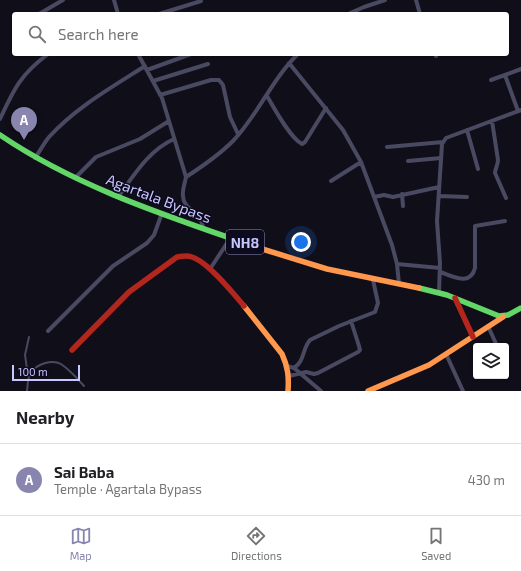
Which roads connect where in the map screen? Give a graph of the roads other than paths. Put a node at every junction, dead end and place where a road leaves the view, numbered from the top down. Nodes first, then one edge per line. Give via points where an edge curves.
1 (63, 0) edge
2 (114, 0) edge
3 (385, 0) edge
4 (416, 0) edge
5 (201, 1) dead end
6 (42, 12) edge
7 (116, 12) edge
8 (166, 12) edge
9 (353, 12) edge
10 (419, 12) edge
11 (45, 56) edge
12 (139, 56) edge
13 (185, 56) edge
14 (296, 56) edge
15 (289, 63) junction
16 (208, 64) dead end
17 (146, 68) junction
18 (521, 69) edge
19 (505, 75) junction
20 (491, 80) dead end
21 (153, 81) junction
22 (160, 95) junction
23 (267, 96) junction
24 (326, 108) junction
25 (519, 111) edge
26 (0, 120) edge
27 (169, 121) junction
28 (492, 121) junction
29 (467, 130) junction
30 (238, 134) junction
31 (0, 135) edge
32 (174, 139) junction
33 (443, 142) junction
34 (387, 147) dead end
35 (35, 158) junction
36 (441, 158) junction
37 (408, 160) dead end
38 (361, 162) junction
39 (478, 169) dead end
40 (186, 177) junction
41 (74, 178) junction
42 (331, 181) dead end
43 (439, 187) junction
44 (402, 194) junction
45 (439, 196) junction
46 (467, 196) dead end
47 (118, 197) junction
48 (374, 197) junction
49 (506, 198) dead end
50 (403, 206) dead end
51 (162, 213) junction
52 (505, 221) dead end
53 (203, 228) junction
54 (231, 237) junction
55 (397, 264) junction
56 (210, 269) junction
57 (440, 270) junction
58 (373, 280) junction
59 (399, 284) junction
60 (439, 293) junction
61 (455, 298) junction
62 (521, 308) edge
63 (503, 317) junction
64 (351, 321) junction
65 (488, 326) junction
66 (48, 331) dead end
67 (29, 337) dead end
68 (473, 337) junction
69 (496, 343) edge
70 (72, 350) dead end
71 (446, 354) junction
72 (287, 366) junction
73 (294, 368) junction
74 (300, 373) junction
75 (289, 376) junction
76 (29, 377) junction
77 (84, 386) dead end
78 (27, 391) edge
79 (288, 391) edge
80 (322, 391) edge
81 (368, 391) edge
82 (463, 391) edge

1 - 6 street
2 - 7 street
3 - 9 street
4 - 10 street
5 - 8 street
11 - 26 street via 21,78
12 - 17 street
13 - 17 street
14 - 15 street
15 - 23 street
15 - 24 street
16 - 21 street
17 - 21 street
17 - 35 street via 69,118 48,139
18 - 19 street
19 - 20 street
19 - 25 street
21 - 22 street
22 - 27 street
22 - 30 street via 219,80 223,85 230,117
23 - 24 street via 284,125 302,144
23 - 30 street
24 - 38 street via 343,130
25 - 28 street
27 - 32 street
27 - 41 street via 140,139 96,157
28 - 29 street
28 - 49 street via 498,160 495,173
29 - 33 street via 446,138
29 - 39 street
30 - 40 street via 214,158
31 - 35 main road, Agartala Bypass / NH8
32 - 40 street
32 - 47 street via 160,146 144,162
33 - 34 street
33 - 36 street
35 - 41 main road, Agartala Bypass / NH8
36 - 37 street
36 - 43 street
38 - 42 street
38 - 48 street
40 - 53 street via 182,198 201,219
41 - 47 main road, Agartala Bypass / NH8
43 - 44 street
43 - 45 street
44 - 48 street
44 - 50 street
45 - 46 street
45 - 57 street via 437,221
47 - 51 main road, Agartala Bypass / NH8
48 - 55 street
51 - 53 main road, Agartala Bypass / NH8
51 - 66 street via 154,235 113,266
52 - 57 street via 475,226 475,268 471,277 466,280
53 - 54 main road, Agartala Bypass / NH8
54 - 56 street
54 - 58 main road, Agartala Bypass / NH8 via 313,265
55 - 57 street
55 - 59 street
56 - 70 main road via 194,256 177,257 129,292
56 - 72 main road via 248,310 282,354
57 - 60 street
58 - 59 main road, Agartala Bypass / NH8
58 - 64 street via 378,303 375,312
59 - 60 main road, Agartala Bypass / NH8
60 - 61 main road, Agartala Bypass / NH8
61 - 63 main road, Agartala Bypass / NH8
61 - 68 main road
62 - 63 main road
63 - 65 main road
64 - 73 street via 310,340 299,365
64 - 74 street via 360,350 318,373
65 - 68 main road
65 - 69 street
67 - 76 lane via 25,355
68 - 71 main road
71 - 81 main road via 429,365
71 - 82 street
72 - 73 street
72 - 75 main road
73 - 74 street
74 - 75 street
74 - 80 street
75 - 79 main road
76 - 77 lane via 38,366 54,361 61,364
76 - 78 lane

